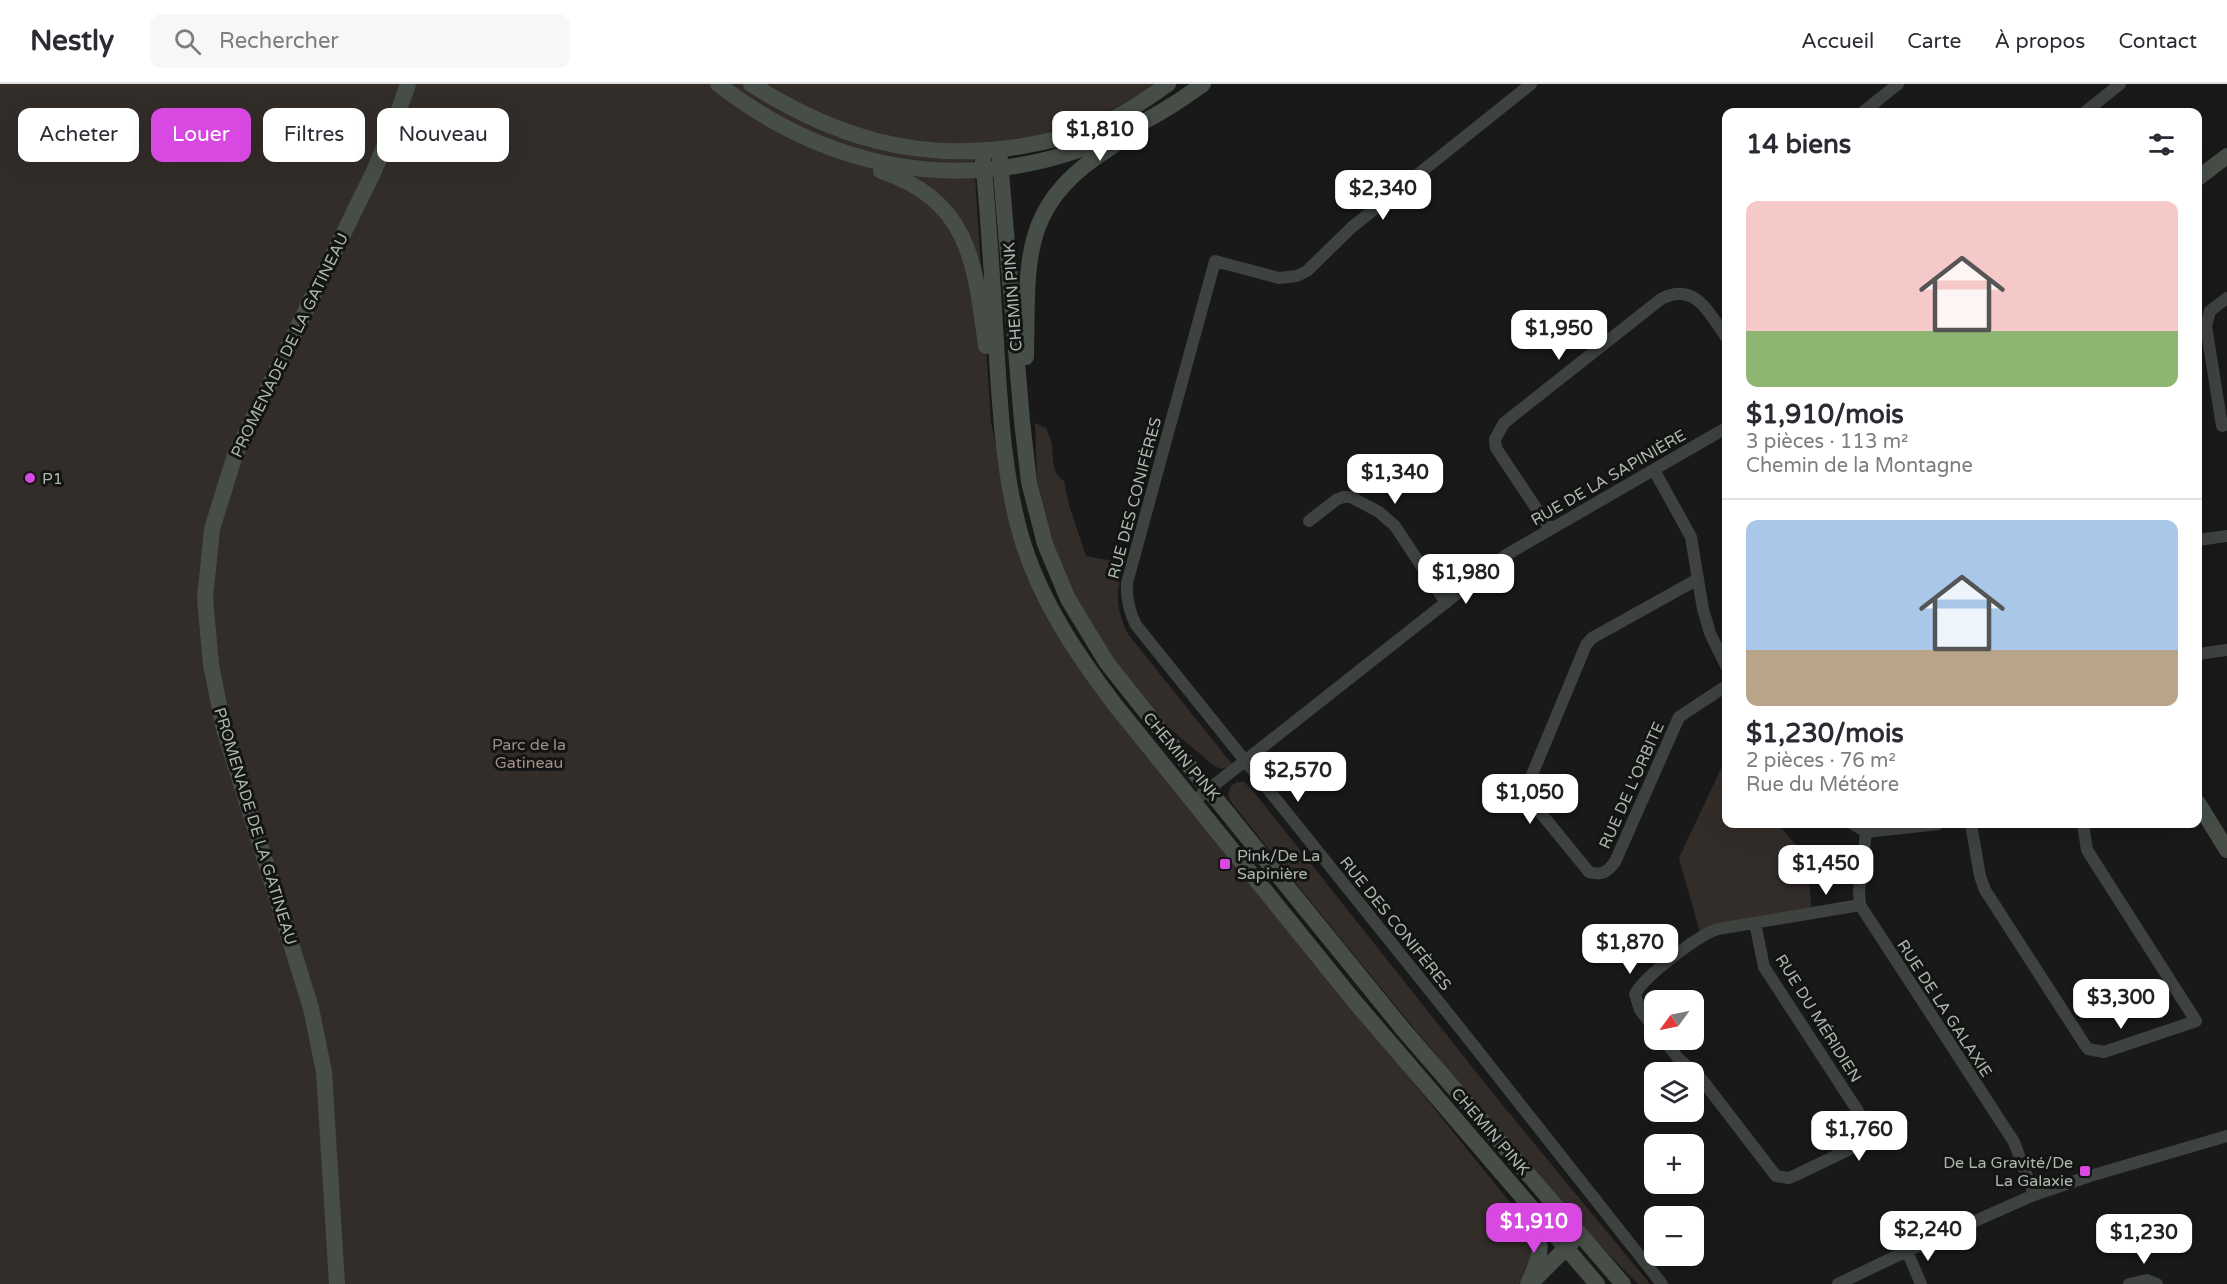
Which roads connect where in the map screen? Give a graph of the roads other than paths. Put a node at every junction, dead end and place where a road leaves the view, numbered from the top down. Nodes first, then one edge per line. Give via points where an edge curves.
1 (718, 84) edge
2 (751, 84) edge
3 (1168, 84) edge
4 (1203, 84) edge
5 (1531, 84) edge
6 (1898, 84) edge
7 (2120, 84) edge
8 (407, 89) edge
9 (1179, 102) junction
10 (1868, 108) edge
11 (2090, 108) edge
12 (999, 149) junction
13 (834, 150) junction
14 (982, 151) junction
15 (2227, 156) edge
16 (1002, 168) junction
17 (984, 170) junction
18 (2202, 175) edge
19 (2227, 298) edge
20 (1722, 332) edge
21 (1022, 420) junction
22 (2227, 424) edge
23 (1001, 430) junction
24 (1722, 430) edge
25 (1654, 470) junction
26 (1309, 522) dead end
27 (1550, 529) junction
28 (2227, 536) edge
29 (2202, 539) edge
30 (1698, 579) junction
31 (1446, 603) junction
32 (2227, 650) edge
33 (2202, 653) edge
34 (1722, 658) edge
35 (1722, 689) edge
36 (1244, 760) junction
37 (1209, 789) junction
38 (1194, 801) junction
39 (2202, 809) edge
40 (1860, 828) edge
41 (1902, 828) edge
42 (1972, 828) edge
43 (2084, 828) edge
44 (1866, 832) junction
45 (2227, 850) edge
46 (1860, 905) junction
47 (1755, 923) junction
48 (1644, 1014) edge
49 (1672, 1050) edge
50 (1420, 1080) junction
51 (2227, 1137) edge
52 (2034, 1195) junction
53 (1580, 1235) junction
54 (1565, 1248) junction
55 (1907, 1251) junction
56 (337, 1284) edge
57 (1529, 1284) edge
58 (1597, 1284) edge
59 (1623, 1284) edge
60 (1662, 1284) edge
61 (1838, 1284) edge
62 (1921, 1284) edge
63 (2128, 1284) edge
64 (2157, 1284) edge

1 - 13 main road via 782,127
2 - 14 main road via 811,118 864,138 908,148
3 - 12 main road via 1106,122 1049,141
4 - 9 main road
5 - 36 street, RUE DES CONIFÈRES via 1352,227 1307,271 1279,278 1215,261 1126,594 1136,625
6 - 10 street
7 - 11 street
8 - 56 main road, PROMENADE DE LA GATINEAU via 373,173 235,455 212,530 205,598 211,664 224,729 311,1008 324,1072
9 - 16 main road via 1079,151
9 - 21 main road via 1082,167 1066,181 1043,214 1030,252
12 - 14 main road
12 - 16 main road, CHEMIN PINK
13 - 17 main road via 900,166
13 - 23 main road via 912,183 956,225 975,270
14 - 17 main road, CHEMIN PINK
15 - 18 main road
16 - 17 main road
16 - 21 main road, CHEMIN PINK
17 - 23 main road, CHEMIN PINK
19 - 22 street via 2210,311 2206,326 2222,426
20 - 27 street via 1694,297 1680,292 1670,294 1504,423 1496,448
21 - 37 main road, CHEMIN PINK via 1033,501 1045,544 1068,599 1107,663
23 - 38 main road, CHEMIN PINK via 1021,537 1050,607 1092,674
24 - 25 street, RUE DE LA SAPINIÈRE
25 - 27 street, RUE DE LA SAPINIÈRE
25 - 30 street via 1688,528
26 - 31 street via 1343,497 1351,497 1378,512 1395,526
27 - 31 street, RUE DE LA SAPINIÈRE via 1506,555
28 - 29 street
30 - 34 street via 1710,633
30 - 35 street, RUE DE L'ORBITE via 1586,645 1529,782 1531,801 1589,872 1605,873 1615,862 1679,717
31 - 36 street, RUE DE LA SAPINIÈRE
32 - 33 street
36 - 37 street, RUE DE LA SAPINIÈRE
36 - 60 street, RUE DES CONIFÈRES
37 - 38 street, RUE DE LA SAPINIÈRE
37 - 53 main road, CHEMIN PINK via 1370,989
38 - 50 main road, CHEMIN PINK
39 - 45 main road
40 - 44 street
41 - 44 street
42 - 43 street via 1980,876 1995,908 2088,1049 2104,1052 2196,1021 2087,850
44 - 46 street
46 - 47 street
46 - 52 street, RUE DE LA GALAXIE via 2013,1142
47 - 48 street via 1708,932 1644,981 1635,994
47 - 49 street, RUE DU MÉRIDIEN via 1764,967 1863,1119 1864,1138 1797,1175 1776,1176 1703,1081
50 - 54 main road, CHEMIN PINK
50 - 57 main road via 1534,1225 1541,1249
51 - 52 street
52 - 55 street
53 - 54 main road
53 - 59 main road, CHEMIN PINK
54 - 57 main road
54 - 58 main road, CHEMIN PINK
55 - 61 street
55 - 62 street
63 - 64 street via 2147,1280

